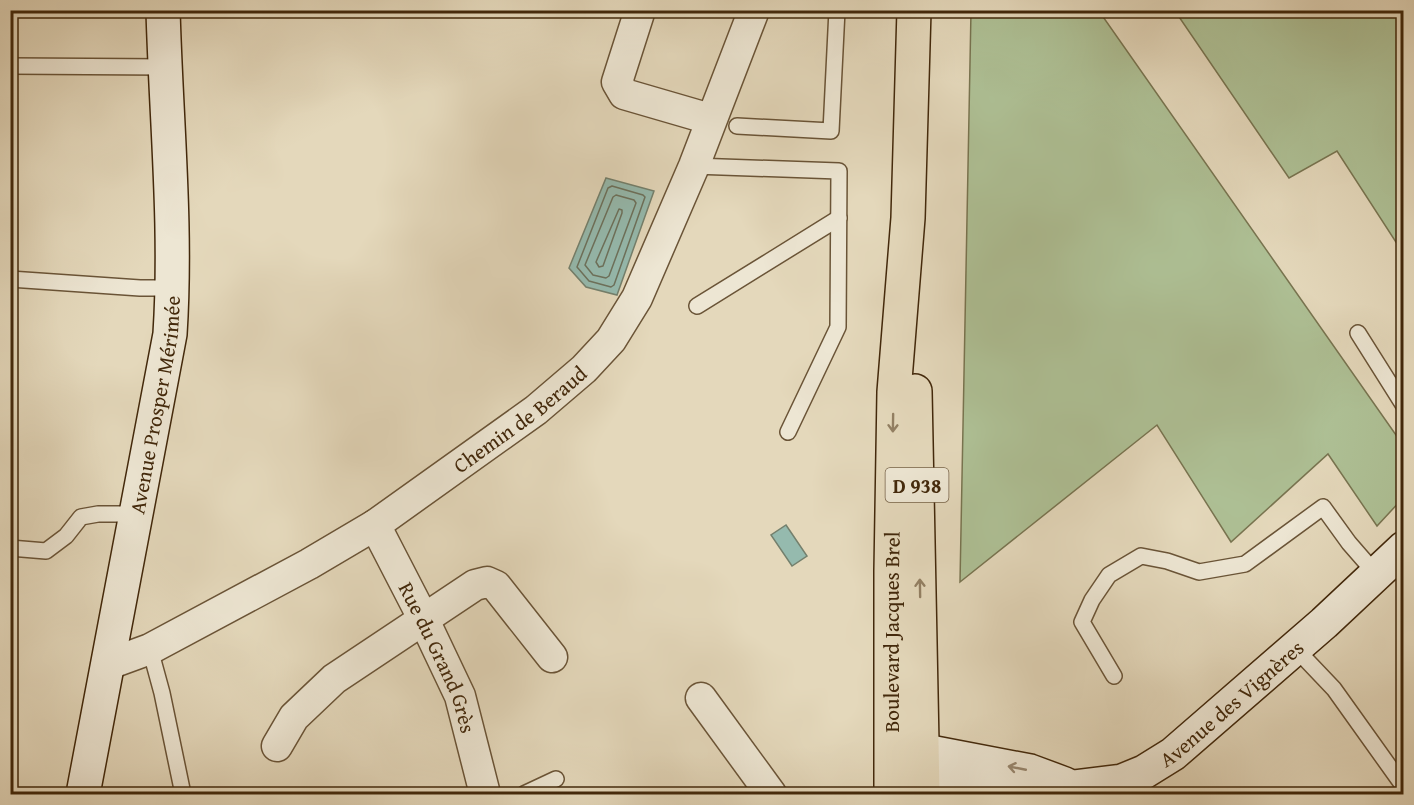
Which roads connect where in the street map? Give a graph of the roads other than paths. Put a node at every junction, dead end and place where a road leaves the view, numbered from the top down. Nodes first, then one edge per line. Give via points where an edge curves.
1 (163, 10) edge
2 (640, 10) edge
3 (754, 10) edge
4 (837, 10) edge
5 (914, 10) edge
6 (10, 66) edge
7 (166, 67) junction
8 (723, 123) junction
9 (694, 166) junction
10 (838, 218) junction
11 (909, 218) junction
12 (10, 279) edge
13 (173, 288) junction
14 (697, 306) dead end
15 (1358, 333) dead end
16 (1404, 406) edge
17 (788, 432) dead end
18 (137, 514) junction
19 (375, 525) junction
20 (10, 548) edge
21 (1404, 548) edge
22 (891, 571) junction
23 (1376, 574) junction
24 (423, 618) junction
25 (1295, 648) junction
26 (150, 649) junction
27 (552, 657) dead end
28 (109, 664) junction
29 (1114, 676) dead end
30 (701, 699) dead end
31 (277, 746) dead end
32 (919, 770) edge
33 (555, 778) dead end
34 (1404, 787) edge
35 (1093, 789) edge
36 (1016, 794) edge
37 (83, 795) edge
38 (183, 795) edge
39 (485, 795) edge
40 (525, 795) edge
41 (771, 795) edge
42 (891, 795) edge
43 (899, 795) edge

1 - 7 street, Avenue Prosper Mérimée
2 - 8 street via 617,82 624,94
3 - 8 street, Chemin de Beraud
4 - 8 lane via 831,130
5 - 11 main road, Boulevard Jacques Brel / D 938
6 - 7 lane
7 - 13 street, Avenue Prosper Mérimée
8 - 9 street, Chemin de Beraud
9 - 10 lane via 839,171
9 - 19 street, Chemin de Beraud via 637,298 611,340 536,410
10 - 14 lane
10 - 17 lane via 838,327
11 -> 22 main road, Boulevard Jacques Brel / D 938 via 894,392
32 -> 11 main road, Boulevard Jacques Brel / D 938 via 919,546
12 - 13 lane
13 - 18 street, Avenue Prosper Mérimée via 170,334
15 - 16 lane
18 - 20 lane via 81,518 46,551
18 - 28 street, Avenue Prosper Mérimée
19 - 24 street, Rue du Grand Grès
19 - 26 street, Chemin de Beraud
21 - 23 street, Avenue des Vignères
22 - 32 street via 901,628 905,752
22 - 42 main road, Boulevard Jacques Brel / D 938
23 - 25 street, Avenue des Vignères
23 - 29 lane via 1323,507 1245,564 1199,572 1141,556 1109,575 1082,622
24 - 27 street via 475,585 487,582 496,586
24 - 31 street via 334,679 294,717
24 - 39 street, Rue du Grand Grès via 460,696
25 - 34 lane via 1334,689
25 - 35 street, Avenue des Vignères via 1173,754 1144,772
26 - 28 street, Chemin de Beraud
26 - 38 lane
28 - 37 street, Avenue Prosper Mérimée
30 - 41 street
35 -> 32 street via 1030,771
32 - 36 street, Avenue des Vignères via 952,785
32 - 43 street
33 - 40 lane
35 - 36 street, Avenue des Vignères

